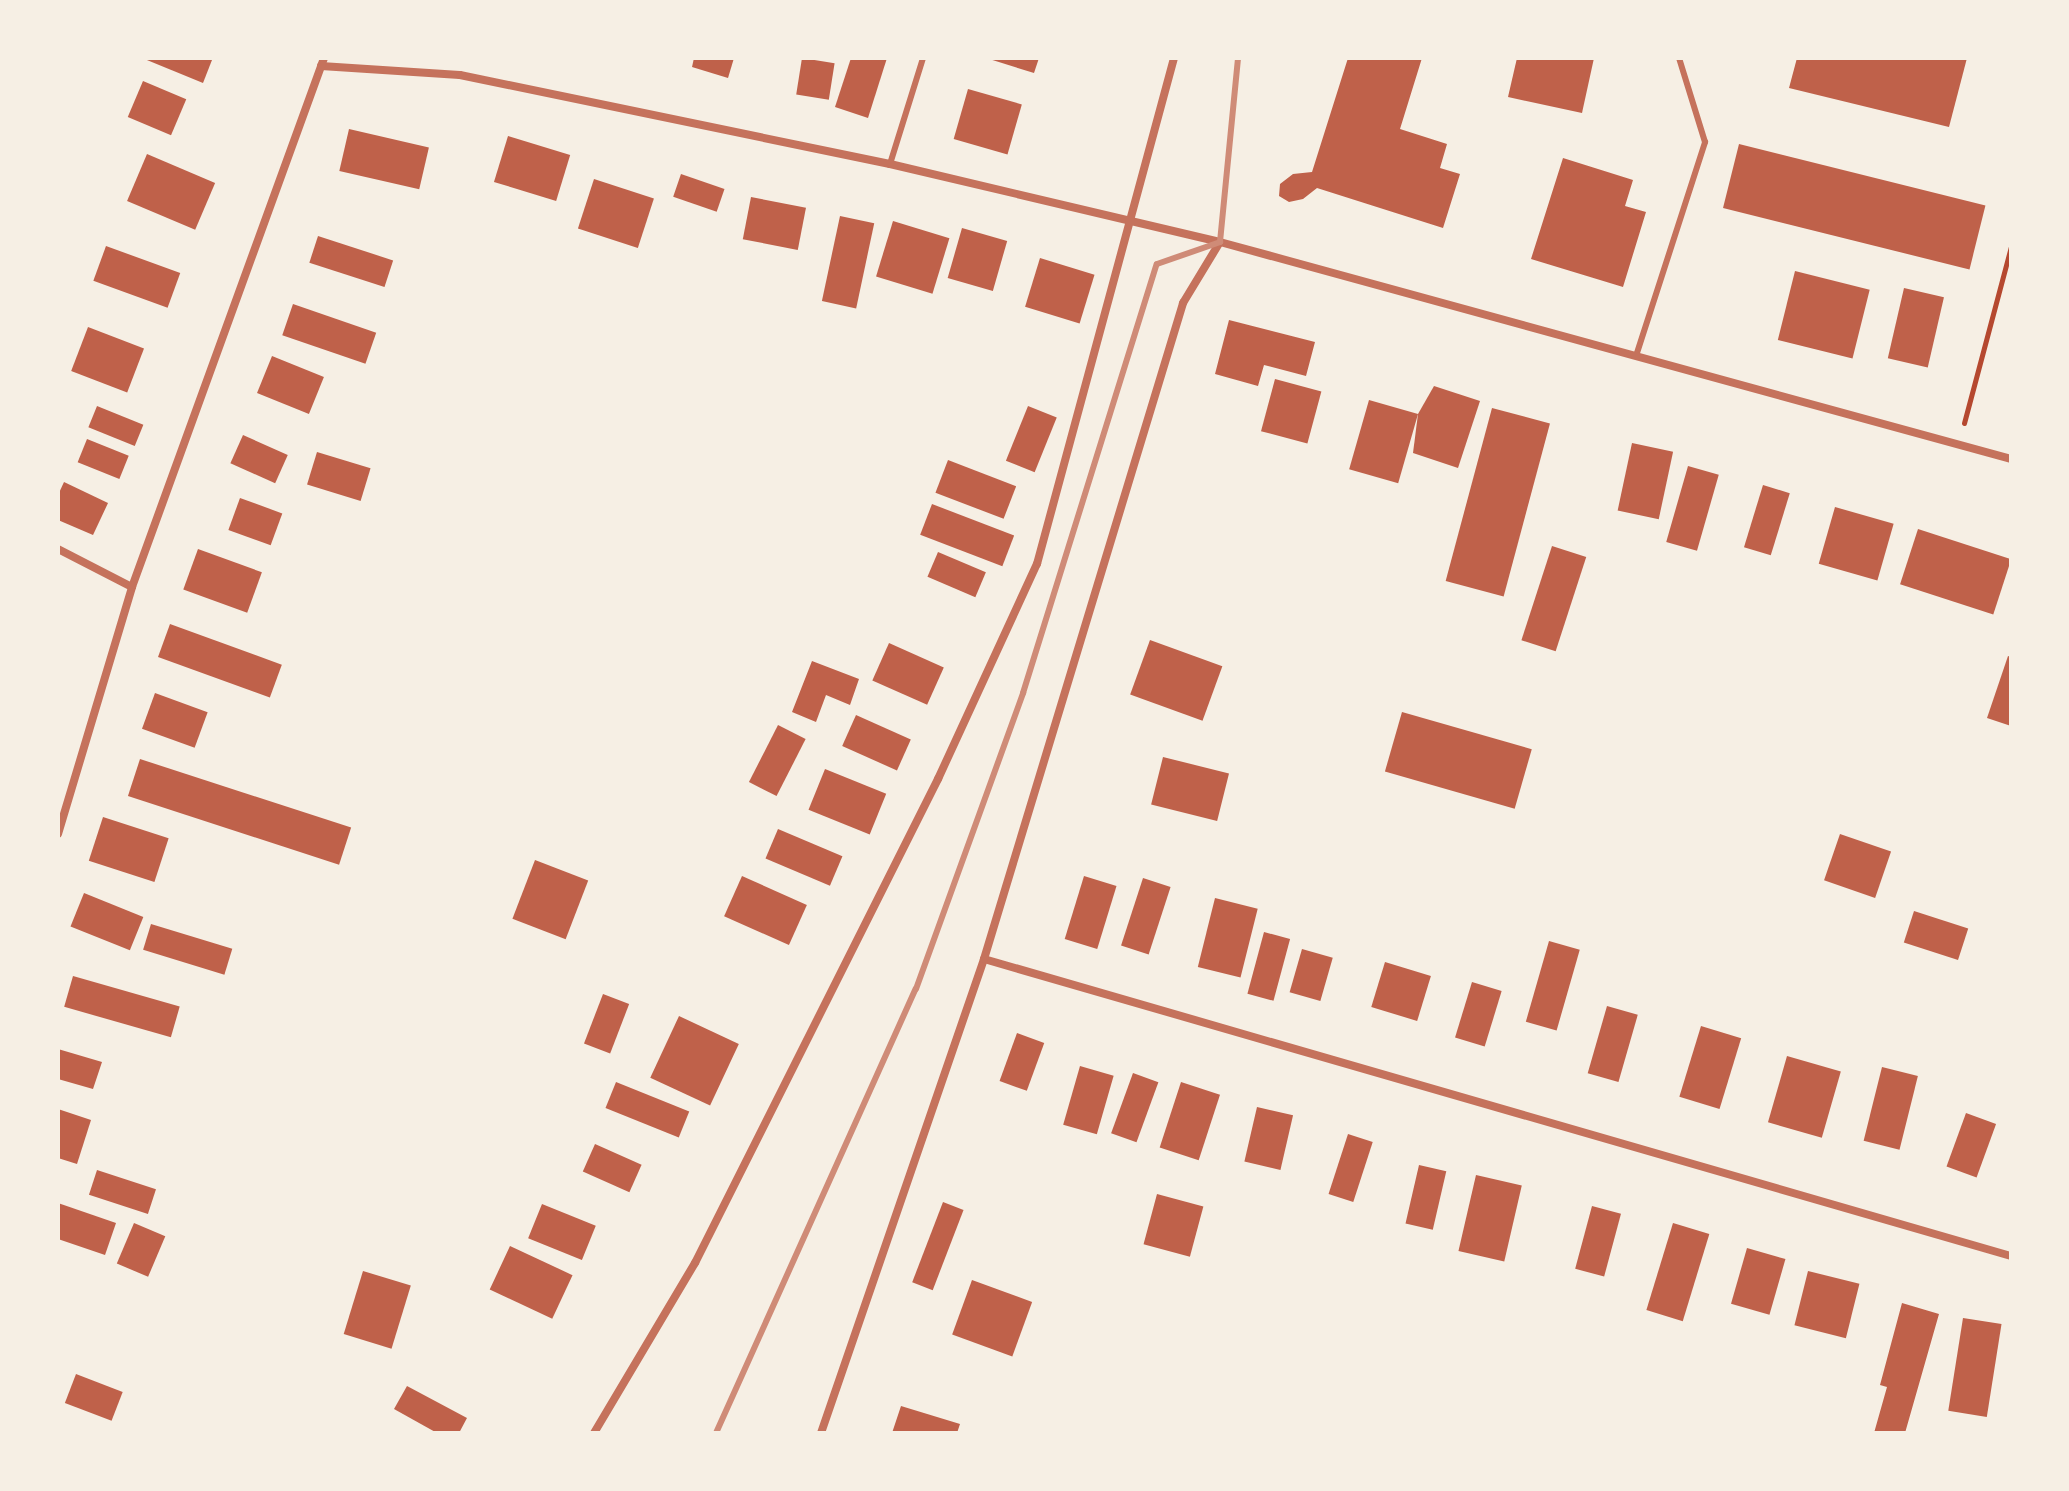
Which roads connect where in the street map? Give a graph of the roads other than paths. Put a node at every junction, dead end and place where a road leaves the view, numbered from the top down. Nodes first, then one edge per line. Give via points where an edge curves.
1 (923, 58) edge
2 (1174, 58) edge
3 (1679, 58) edge
4 (322, 62) edge
5 (890, 164) junction
6 (1131, 222) junction
7 (1220, 242) junction
8 (1636, 356) junction
9 (2011, 459) edge
10 (58, 549) edge
11 (132, 587) junction
12 (58, 834) edge
13 (984, 959) junction
14 (2011, 1256) edge
15 (594, 1433) edge
16 (821, 1433) edge

1 - 5 lane
2 - 6 street
3 - 8 lane via 1705,142
4 - 5 street via 460,75
4 - 11 street
5 - 6 street
6 - 7 street
6 - 15 street via 1037,564 938,779 695,1263
7 - 8 street
7 - 13 street via 1183,303
8 - 9 street
10 - 11 street
11 - 12 street
13 - 14 street
13 - 16 street

